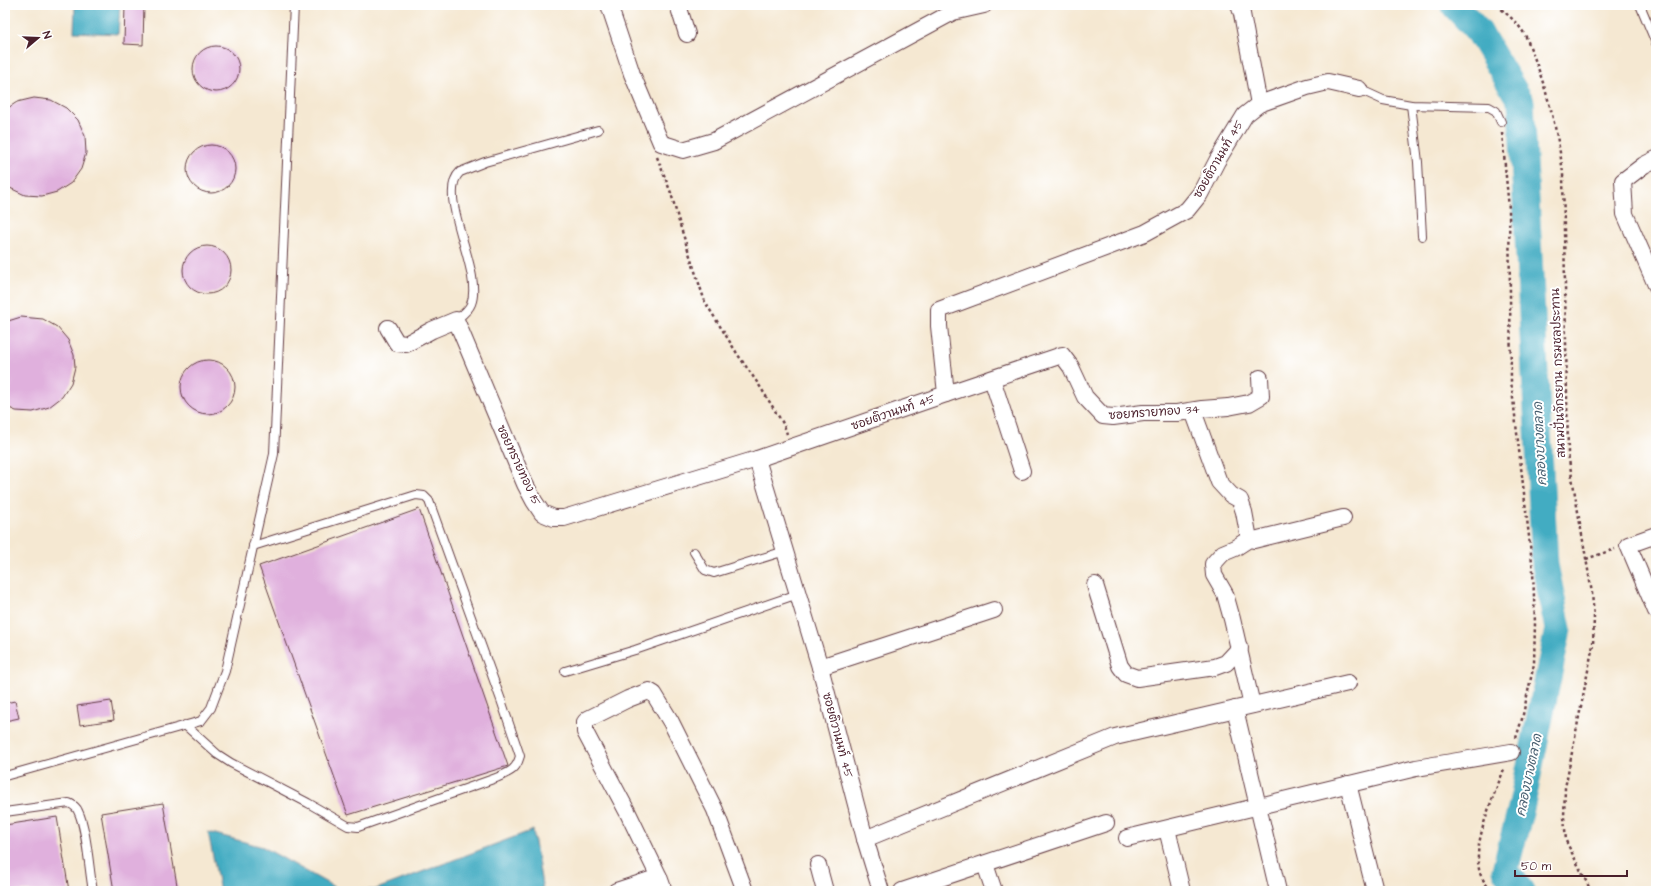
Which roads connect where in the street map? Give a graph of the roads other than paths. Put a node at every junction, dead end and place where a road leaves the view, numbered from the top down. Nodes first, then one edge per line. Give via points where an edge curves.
1 (294, 5) edge
2 (609, 5) edge
3 (678, 5) edge
4 (984, 5) edge
5 (1239, 5) edge
6 (1640, 5) edge
7 (687, 34) dead end
8 (1656, 43) edge
9 (1359, 90) joint
10 (1259, 104) junction
11 (1411, 105) junction
12 (1501, 122) road end
13 (598, 130) dead end
14 (1656, 159) edge
15 (1422, 236) dead end
16 (1656, 285) edge
17 (456, 320) junction
18 (388, 328) dead end
19 (992, 378) junction
20 (1260, 378) dead end
21 (946, 394) junction
22 (1193, 411) junction
23 (756, 459) junction
24 (1022, 471) dead end
25 (1343, 518) dead end
26 (1656, 534) edge
27 (1249, 538) junction
28 (253, 546) junction
29 (785, 551) junction
30 (694, 552) dead end
31 (1095, 585) dead end
32 (798, 594) junction
33 (994, 610) dead end
34 (1656, 611) edge
35 (1240, 648) junction
36 (820, 667) junction
37 (565, 671) dead end
38 (1348, 683) dead end
39 (1252, 705) junction
40 (1235, 709) junction
41 (185, 725) junction
42 (1511, 752) road end
43 (5, 776) edge
44 (1348, 784) junction
45 (1258, 806) junction
46 (5, 812) edge
47 (1106, 823) dead end
48 (1167, 829) junction
49 (1127, 838) dead end
50 (865, 839) junction
51 (985, 864) junction
52 (818, 865) dead end
53 (661, 884) edge
54 (93, 891) edge
55 (616, 891) edge
56 (745, 891) edge
57 (825, 891) edge
58 (881, 891) edge
59 (902, 891) edge
60 (994, 891) edge
61 (1182, 891) edge
62 (1278, 891) edge
63 (1375, 891) edge

1 - 28 lane via 274,454
2 - 4 street via 632,74 661,143 683,150 714,141 953,12
3 - 7 street
5 - 10 street
6 - 8 lane
9 - 10 street, ซอยติวานนท์ 45 via 1328,82
9 - 11 lane via 1383,100
10 - 21 street, ซอยติวานนท์ 45 via 1245,115 1200,194 1187,210 1145,233 939,310
11 - 12 lane via 1489,107 1496,111
11 - 15 lane via 1418,162
13 - 17 lane via 485,162 457,175 452,190 454,204 474,291 471,305
14 - 16 street via 1623,181 1625,214
17 - 18 street via 406,344 397,343
17 - 23 street, ซอยทรายทอง 15 via 525,484 542,513 554,518 564,518
19 - 21 street, ซอยทรายทอง 34
19 - 22 street, ซอยทรายทอง 34 via 1062,355 1086,397 1103,416
19 - 24 street
20 - 22 street, ซอยทรายทอง 34 via 1261,396 1249,402
21 - 23 street, ซอยติวานนท์ 45
22 - 27 street via 1219,482 1231,495 1240,500
23 - 29 street, ซอยติวานนท์ 45
25 - 27 street via 1254,540
26 - 34 street via 1628,545
27 - 35 street via 1223,553 1213,564 1214,575 1225,594
28 - 41 lane via 225,671 211,708 201,721
28 - 41 lane via 416,495 424,496 429,501 502,700 520,756 518,763 512,771 496,778 358,827 348,826 231,763
29 - 30 lane via 714,573 705,570
29 - 32 street, ซอยติวานนท์ 45
31 - 35 street via 1120,666 1126,674 1137,678 1215,667 1226,663
32 - 36 street, ซอยติวานนท์ 45
32 - 37 lane via 635,650
33 - 36 street
35 - 39 street
36 - 50 street, ซอยติวานนท์ 45
38 - 39 street
39 - 40 street
40 - 45 street
40 - 50 street via 1115,737
41 - 43 lane
42 - 44 street via 1416,768
44 - 45 street
44 - 63 street
45 - 48 street
45 - 62 street
46 - 54 lane via 69,803 74,806 82,822
47 - 51 street
48 - 49 street
48 - 61 street
50 - 58 street, ซอยติวานนท์ 45
51 - 59 street
51 - 60 street
52 - 57 street
53 - 55 street
53 - 56 street via 628,813 588,738 585,727 588,719 649,691 654,694 671,722 715,810

